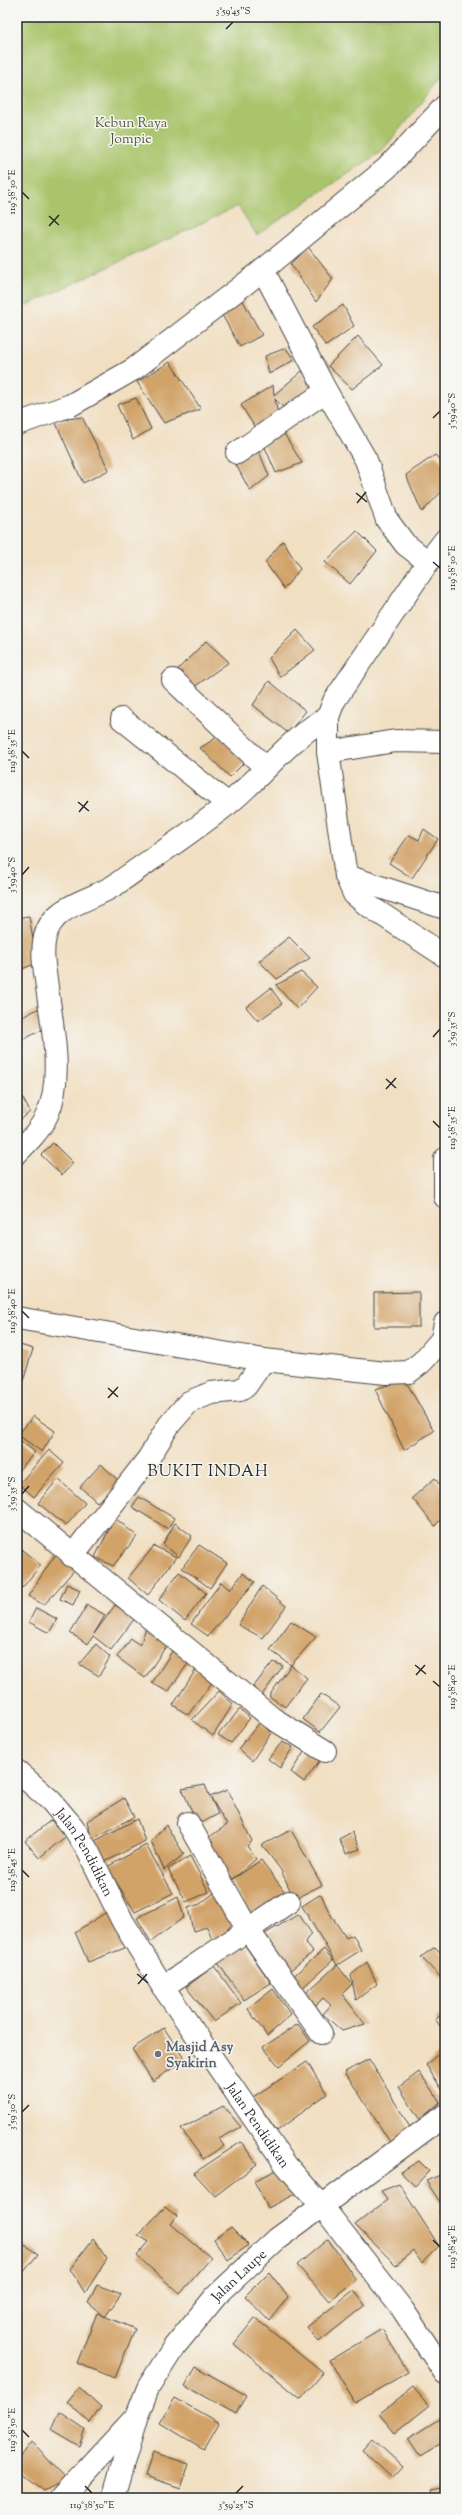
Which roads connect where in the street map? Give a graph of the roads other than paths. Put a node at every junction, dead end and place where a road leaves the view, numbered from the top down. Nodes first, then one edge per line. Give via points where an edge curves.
1 (445, 106) edge
2 (263, 270) junction
3 (326, 391) junction
4 (17, 424) edge
5 (237, 453) dead end
6 (445, 540) edge
7 (428, 562) junction
8 (173, 680) dead end
9 (328, 717) junction
10 (122, 719) dead end
11 (445, 742) edge
12 (328, 752) junction
13 (266, 768) junction
14 (228, 804) junction
15 (346, 876) junction
16 (445, 908) edge
17 (445, 956) edge
18 (17, 1153) edge
19 (445, 1159) edge
20 (445, 1197) edge
21 (17, 1318) edge
22 (445, 1323) edge
23 (264, 1360) junction
24 (17, 1509) edge
25 (72, 1556) junction
26 (325, 1751) dead end
27 (17, 1771) edge
28 (188, 1823) dead end
29 (289, 1902) dead end
30 (247, 1928) junction
31 (163, 1987) junction
32 (322, 2033) dead end
33 (445, 2115) edge
34 (322, 2206) junction
35 (445, 2373) edge
36 (137, 2416) junction
37 (61, 2498) edge
38 (113, 2498) edge

1 - 2 street via 387,168
2 - 3 street
2 - 4 street via 134,369 71,405
3 - 5 street
3 - 7 street via 366,460 393,531
6 - 7 street
7 - 9 street via 334,700
8 - 13 street
9 - 12 street
9 - 13 street via 297,737
10 - 14 street
11 - 12 street via 395,741
12 - 15 street
13 - 14 street
14 - 18 street via 112,887 67,908 54,918 45,936 43,956 56,1084 47,1116
15 - 16 street
15 - 17 street via 354,894 366,904
19 - 20 street
21 - 23 street
22 - 23 street via 442,1339 422,1362 409,1372 386,1373
23 - 25 street via 246,1386 240,1390 211,1393 189,1402 169,1425 148,1459
24 - 25 street
25 - 26 street via 272,1718
27 - 31 street, Jalan Pendidikan via 50,1801 73,1827 88,1851 123,1922
28 - 30 street
29 - 30 street
30 - 31 street
30 - 32 street
31 - 34 street, Jalan Pendidikan via 286,2164
33 - 34 street, Jalan Laupe
34 - 35 street, Jalan Pendidikan via 403,2310
34 - 36 street, Jalan Laupe via 278,2239 216,2296 174,2347 148,2388
36 - 37 street
36 - 38 street, Jalan Laupe

